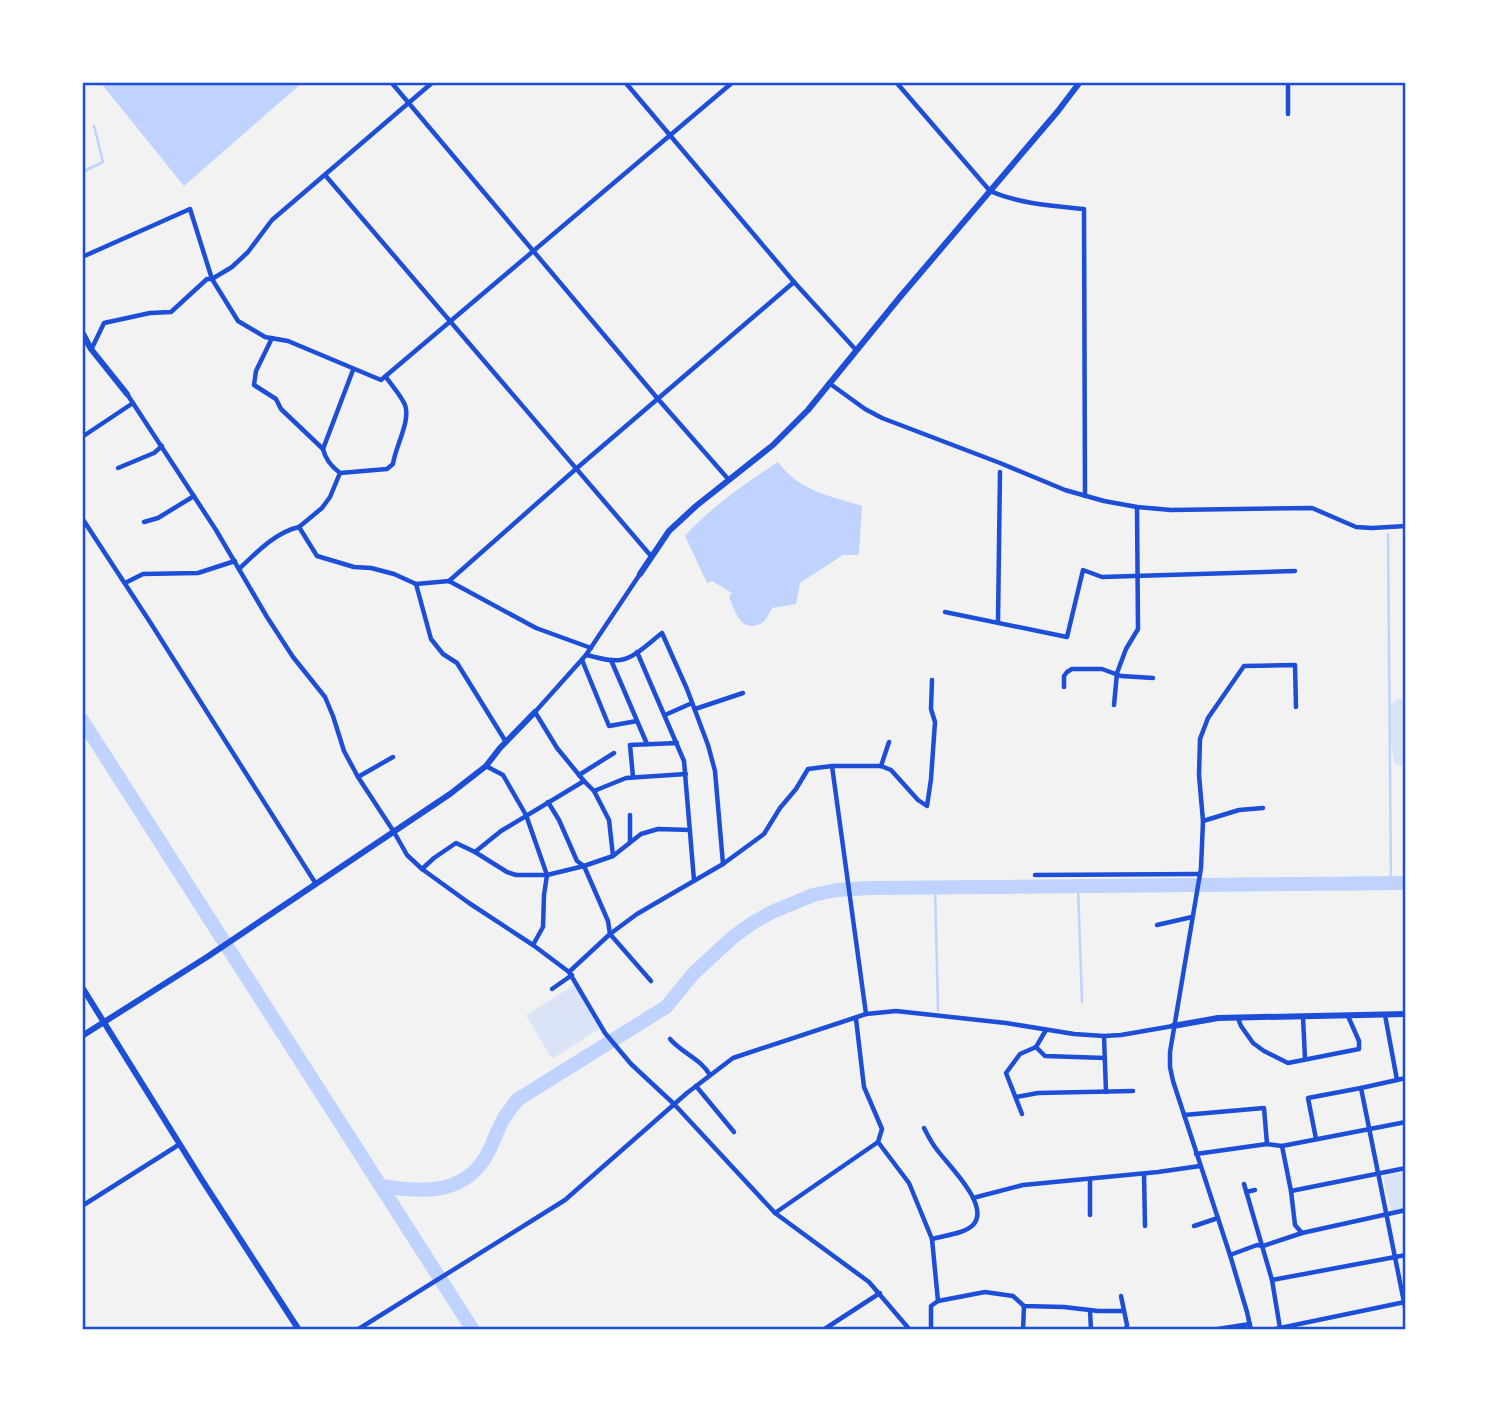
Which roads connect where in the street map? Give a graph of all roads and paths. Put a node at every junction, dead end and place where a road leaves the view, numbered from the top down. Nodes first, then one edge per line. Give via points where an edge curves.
1 (391, 82) edge
2 (433, 82) edge
3 (625, 82) edge
4 (733, 82) edge
5 (896, 82) edge
6 (1080, 82) edge
7 (1288, 82) edge
8 (408, 103) junction
9 (1288, 114) dead end
10 (671, 135) junction
11 (325, 175) junction
12 (990, 191) junction
13 (533, 251) junction
14 (82, 257) edge
15 (212, 279) junction
16 (794, 282) junction
17 (452, 322) junction
18 (82, 332) edge
19 (272, 338) junction
20 (91, 349) junction
21 (856, 351) junction
22 (353, 370) junction
23 (386, 377) junction
24 (829, 383) junction
25 (127, 394) joint
26 (658, 400) junction
27 (133, 403) junction
28 (82, 437) edge
29 (162, 446) junction
30 (323, 449) junction
31 (118, 468) dead end
32 (577, 468) junction
33 (1000, 472) dead end
34 (340, 473) junction
35 (729, 480) junction
36 (194, 496) junction
37 (1086, 496) junction
38 (1137, 507) junction
39 (82, 519) edge
40 (144, 522) dead end
41 (1406, 526) edge
42 (299, 527) junction
43 (651, 556) junction
44 (235, 561) junction
45 (240, 568) junction
46 (1295, 571) dead end
47 (640, 574) joint
48 (1138, 576) junction
49 (449, 581) junction
50 (125, 583) junction
51 (416, 584) junction
52 (945, 612) dead end
53 (998, 622) junction
54 (591, 648) junction
55 (638, 652) junction
56 (584, 657) junction
57 (611, 660) junction
58 (1117, 673) junction
59 (1153, 678) dead end
60 (932, 680) dead end
61 (1064, 687) dead end
62 (743, 693) dead end
63 (1114, 705) dead end
64 (693, 706) junction
65 (1296, 707) dead end
66 (535, 712) junction
67 (665, 715) junction
68 (637, 721) junction
69 (506, 742) junction
70 (888, 742) dead end
71 (677, 743) junction
72 (647, 744) junction
73 (614, 753) dead end
74 (393, 757) dead end
75 (486, 766) junction
76 (832, 766) junction
77 (881, 766) junction
78 (685, 774) junction
79 (578, 775) junction
80 (358, 777) junction
81 (633, 777) junction
82 (584, 781) junction
83 (594, 791) junction
84 (548, 802) junction
85 (1264, 808) dead end
86 (526, 815) junction
87 (630, 815) dead end
88 (1203, 821) junction
89 (690, 830) junction
90 (394, 831) junction
91 (630, 842) junction
92 (475, 852) junction
93 (613, 856) junction
94 (723, 864) junction
95 (584, 866) junction
96 (422, 869) junction
97 (547, 875) junction
98 (1035, 875) dead end
99 (1199, 875) junction
100 (694, 880) junction
101 (316, 884) junction
102 (1192, 917) junction
103 (1157, 925) dead end
104 (610, 934) junction
105 (533, 945) junction
106 (570, 974) junction
107 (651, 981) dead end
108 (82, 987) edge
109 (552, 989) dead end
110 (866, 1014) junction
111 (1406, 1014) edge
112 (1385, 1015) junction
113 (1348, 1016) junction
114 (1303, 1017) junction
115 (1238, 1018) junction
116 (856, 1019) junction
117 (104, 1022) junction
118 (1173, 1026) junction
119 (1046, 1030) junction
120 (82, 1036) edge
121 (1104, 1036) junction
122 (670, 1039) dead end
123 (1036, 1047) junction
124 (1104, 1058) junction
125 (1305, 1059) junction
126 (710, 1075) junction
127 (1406, 1078) edge
128 (1397, 1080) junction
129 (696, 1086) junction
130 (1361, 1088) junction
131 (1133, 1091) dead end
132 (1106, 1092) junction
133 (1016, 1097) junction
134 (674, 1104) junction
135 (1022, 1114) dead end
136 (1184, 1115) junction
137 (1406, 1122) edge
138 (924, 1128) dead end
139 (1370, 1129) junction
140 (734, 1132) dead end
141 (1316, 1139) junction
142 (878, 1142) junction
143 (180, 1144) junction
144 (1268, 1144) junction
145 (1282, 1146) junction
146 (1196, 1154) junction
147 (1200, 1166) junction
148 (1406, 1168) edge
149 (1377, 1173) junction
150 (1144, 1174) junction
151 (1090, 1179) junction
152 (1244, 1184) dead end
153 (1255, 1190) dead end
154 (1291, 1191) junction
155 (1247, 1192) junction
156 (973, 1198) junction
157 (82, 1206) edge
158 (1406, 1210) edge
159 (775, 1213) junction
160 (1386, 1214) junction
161 (1090, 1215) dead end
162 (1145, 1217) junction
163 (1138, 1218) dead end
164 (1218, 1218) junction
165 (1145, 1226) dead end
166 (1194, 1226) dead end
167 (1302, 1233) junction
168 (932, 1239) junction
169 (1263, 1245) junction
170 (1230, 1255) junction
171 (1406, 1255) edge
172 (1394, 1257) junction
173 (1272, 1280) junction
174 (880, 1293) junction
175 (1121, 1296) dead end
176 (938, 1301) junction
177 (1405, 1303) edge
178 (1024, 1306) junction
179 (1090, 1311) junction
180 (1124, 1311) junction
181 (1406, 1312) edge
182 (1306, 1323) junction
183 (1251, 1327) edge
184 (1279, 1328) junction
185 (299, 1330) edge
186 (357, 1330) edge
187 (823, 1330) edge
188 (910, 1330) edge
189 (931, 1330) edge
190 (1023, 1330) edge
191 (1091, 1330) edge
192 (1126, 1330) edge
193 (1211, 1330) edge
194 (1270, 1330) edge
195 (1307, 1330) edge

1 - 8 street
2 - 8 street
3 - 10 street
4 - 10 street
5 - 12 street
6 - 12 street
7 - 9 street
8 - 11 street
8 - 13 street
10 - 13 street
10 - 16 street
11 - 15 street via 272,220 232,267
11 - 17 street
12 - 21 street
12 - 37 street via 1039,204 1084,209
13 - 17 street
13 - 26 street
14 - 15 street via 190,209
15 - 19 street via 238,321
15 - 20 street via 171,312 104,323
16 - 21 street
16 - 26 street
17 - 23 street
17 - 32 street
18 - 20 street
19 - 22 street
19 - 30 street via 254,385 276,399
20 - 25 street
21 - 24 street
22 - 23 street via 381,380
22 - 30 street
23 - 34 street via 406,407 393,464 387,469
24 - 35 street via 773,445
24 - 37 street via 882,418
25 - 27 street
26 - 32 street
26 - 35 street
27 - 28 street
27 - 29 street
29 - 31 street
29 - 36 street
30 - 34 street
32 - 43 street
32 - 49 street
33 - 53 street
34 - 42 street via 322,508
35 - 43 street via 669,531
36 - 40 street
36 - 44 street
37 - 38 street
38 - 41 street via 1312,508 1356,527
38 - 48 street
39 - 50 street
42 - 45 street via 264,546
42 - 51 street via 317,556 394,574
43 - 47 street
44 - 45 street
44 - 50 street via 198,573 144,575
45 - 80 street via 267,617 325,697
46 - 48 street
47 - 54 street
48 - 53 street via 1102,577 1083,570 1067,637
48 - 58 street via 1138,629
49 - 51 street
49 - 54 street via 536,628
50 - 101 street
51 - 69 street via 431,639 457,663
52 - 53 street
54 - 56 street
55 - 57 street
55 - 64 street via 662,633
55 - 67 street
56 - 57 street
56 - 66 street
56 - 68 street via 609,726
57 - 68 street
58 - 59 street
58 - 61 street via 1072,669 1064,676
58 - 63 street
60 - 77 street via 935,723 927,806 891,770
62 - 64 street
64 - 67 street
64 - 94 street via 715,771
65 - 88 street via 1295,665 1244,666 1208,718 1200,739
66 - 69 street
66 - 79 street
67 - 71 street
68 - 72 street
69 - 75 street
70 - 77 street
71 - 72 street
71 - 78 street
72 - 81 street via 630,745
73 - 79 street
74 - 80 street
75 - 86 street via 503,775
75 - 90 street
76 - 77 street
76 - 94 street via 808,769 764,834
76 - 110 street
78 - 81 street
78 - 89 street
79 - 82 street
80 - 90 street
81 - 83 street
82 - 83 street
82 - 84 street
83 - 93 street via 609,820
84 - 86 street
84 - 95 street via 577,861
85 - 88 street
86 - 92 street
86 - 97 street
87 - 91 street
88 - 99 street
89 - 91 street via 658,829
89 - 100 street
90 - 96 street via 407,856
90 - 101 street
91 - 93 street
92 - 96 street via 456,843
92 - 97 street via 516,875
93 - 95 street
94 - 100 street
95 - 97 street
95 - 104 street
96 - 105 street
97 - 105 street via 543,927
98 - 99 street
99 - 102 street
100 - 104 street
101 - 117 street
102 - 103 street
102 - 118 street
104 - 106 street
104 - 107 street
105 - 106 street
106 - 109 street
106 - 134 street via 613,1044
108 - 117 street
110 - 116 street
110 - 119 street via 895,1011
111 - 112 street
112 - 113 street
112 - 128 street
113 - 114 street
113 - 125 street via 1359,1049
114 - 115 street
114 - 125 street
115 - 118 street
115 - 125 street via 1253,1043 1264,1051 1288,1063
116 - 126 street via 733,1058
116 - 142 street via 864,1087 881,1129
117 - 120 street
117 - 143 street
118 - 121 street
118 - 136 street via 1170,1067
119 - 121 street
119 - 123 street
121 - 124 street
122 - 126 street
123 - 124 street via 1045,1056
123 - 133 street via 1020,1054 1006,1073
124 - 132 street
126 - 129 street
127 - 128 street
128 - 130 street
129 - 134 street
129 - 140 street
130 - 139 street
130 - 141 street via 1308,1098
131 - 132 street
132 - 133 street
133 - 135 street
134 - 159 street
134 - 186 street via 565,1200
136 - 144 street via 1264,1108
136 - 146 street
137 - 139 street
138 - 156 street
139 - 141 street
139 - 149 street
141 - 145 street
142 - 159 street
142 - 168 street via 909,1182
143 - 157 street
143 - 185 street
144 - 145 street
144 - 146 street
145 - 154 street
146 - 147 street
147 - 150 street
147 - 164 street
148 - 149 street
149 - 154 street
149 - 160 street
150 - 151 street
150 - 162 street
151 - 156 street via 1023,1185
151 - 161 street
152 - 155 street
153 - 155 street
154 - 167 street via 1295,1225
155 - 169 street
156 - 168 street via 979,1212 972,1226
158 - 160 street
159 - 174 street
160 - 167 street
160 - 172 street
162 - 163 street
162 - 165 street
164 - 166 street
164 - 170 street
167 - 169 street
168 - 176 street
169 - 170 street
169 - 173 street
170 - 183 street
171 - 172 street
172 - 173 street
172 - 177 street
173 - 184 street
174 - 187 street
174 - 188 street
175 - 180 street
176 - 178 street via 985,1292 1013,1296
176 - 189 street via 931,1306
177 - 181 street
177 - 182 street
178 - 179 street
178 - 190 street
179 - 180 street
179 - 191 street
180 - 192 street
182 - 184 street
182 - 195 street
183 - 193 street
184 - 194 street

